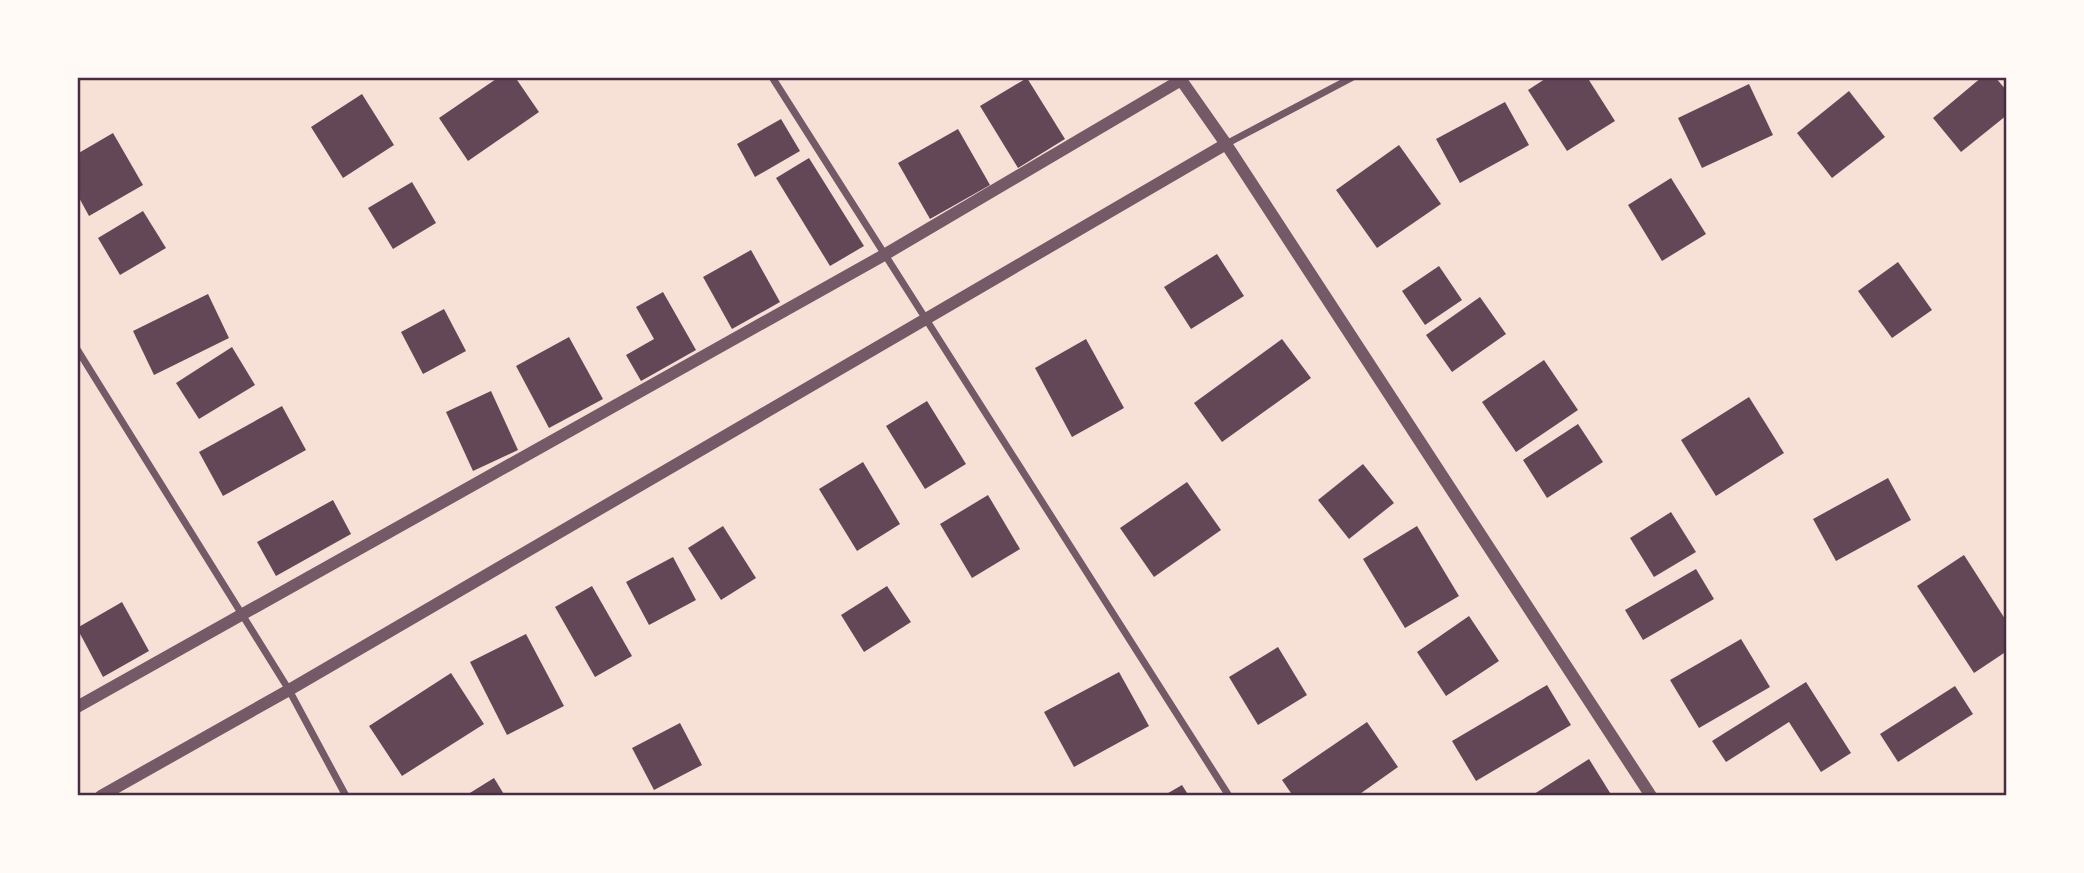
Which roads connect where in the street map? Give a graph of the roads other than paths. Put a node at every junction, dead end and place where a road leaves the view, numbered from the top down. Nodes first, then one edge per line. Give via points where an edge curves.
1 (772, 77) edge
2 (1353, 77) edge
3 (1182, 78) edge
4 (1226, 144) junction
5 (884, 255) junction
6 (925, 321) junction
7 (77, 349) edge
8 (241, 614) junction
9 (289, 691) junction
10 (77, 707) edge
11 (101, 796) edge
12 (346, 796) edge
13 (1229, 796) edge
14 (1651, 796) edge

1 - 5 street
2 - 4 street
3 - 4 street
3 - 5 street
4 - 6 street
4 - 14 street
5 - 6 street
5 - 8 street
6 - 9 street
6 - 13 street
7 - 8 street
8 - 9 street
8 - 10 street
9 - 11 street
9 - 12 street

